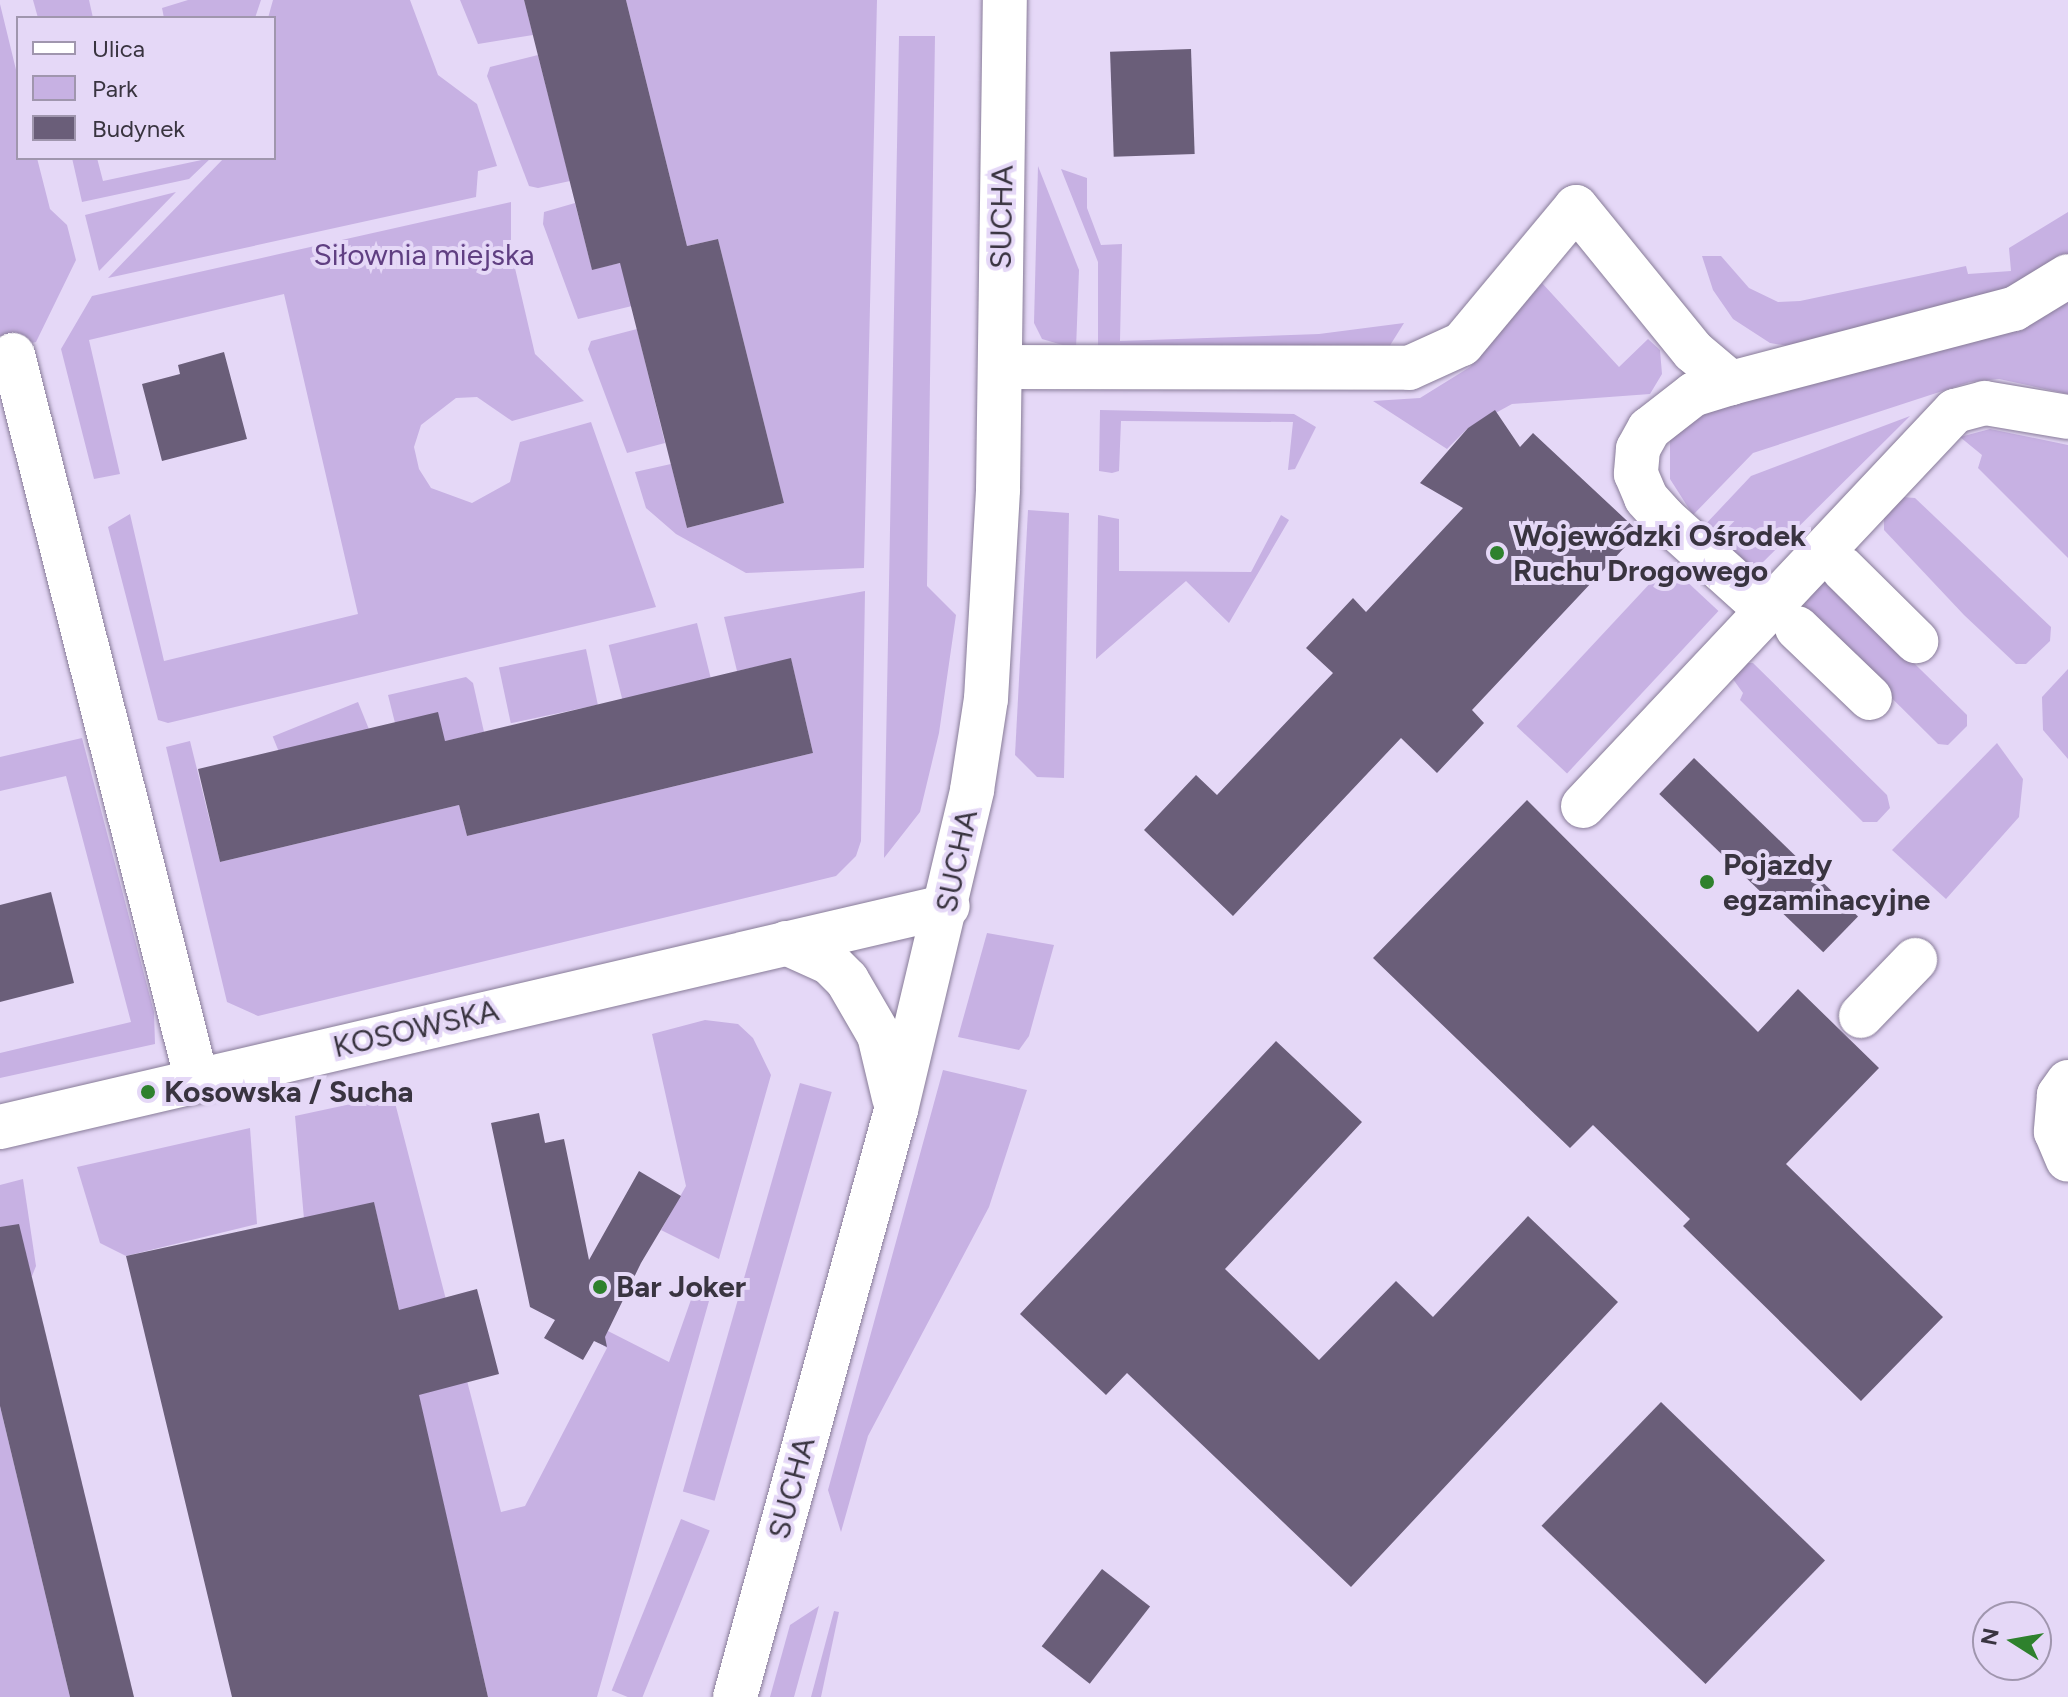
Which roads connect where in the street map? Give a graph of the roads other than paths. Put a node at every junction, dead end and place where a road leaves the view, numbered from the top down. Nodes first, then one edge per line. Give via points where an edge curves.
1 (1005, 0) edge
2 (2068, 276) edge
3 (13, 355) dead end
4 (1001, 367) junction
5 (1731, 383) junction
6 (2068, 417) edge
7 (1843, 569) dead end
8 (1781, 619) junction
9 (1916, 641) dead end
10 (1870, 698) dead end
11 (1583, 806) dead end
12 (948, 906) junction
13 (786, 943) junction
14 (1915, 960) dead end
15 (1861, 1016) dead end
16 (197, 1081) junction
17 (2068, 1082) edge
18 (896, 1110) junction
19 (0, 1127) edge
20 (2068, 1160) edge
21 (735, 1697) edge

1 - 4 street, SUCHA
2 - 5 street via 2014,309
3 - 16 street
4 - 5 street via 1409,368 1462,344 1576,207 1693,351
4 - 12 street, SUCHA via 986,699
5 - 8 street via 1694,394 1658,420 1638,449 1636,474 1655,508
6 - 8 street via 1985,403 1955,411
7 - 9 street
8 - 10 street
8 - 11 street
12 - 13 street, KOSOWSKA
12 - 18 street, SUCHA
13 - 16 street, KOSOWSKA
13 - 18 street via 830,963 870,1013
14 - 15 street
16 - 19 street, KOSOWSKA
17 - 20 street via 2059,1095 2056,1132
18 - 21 street, SUCHA

